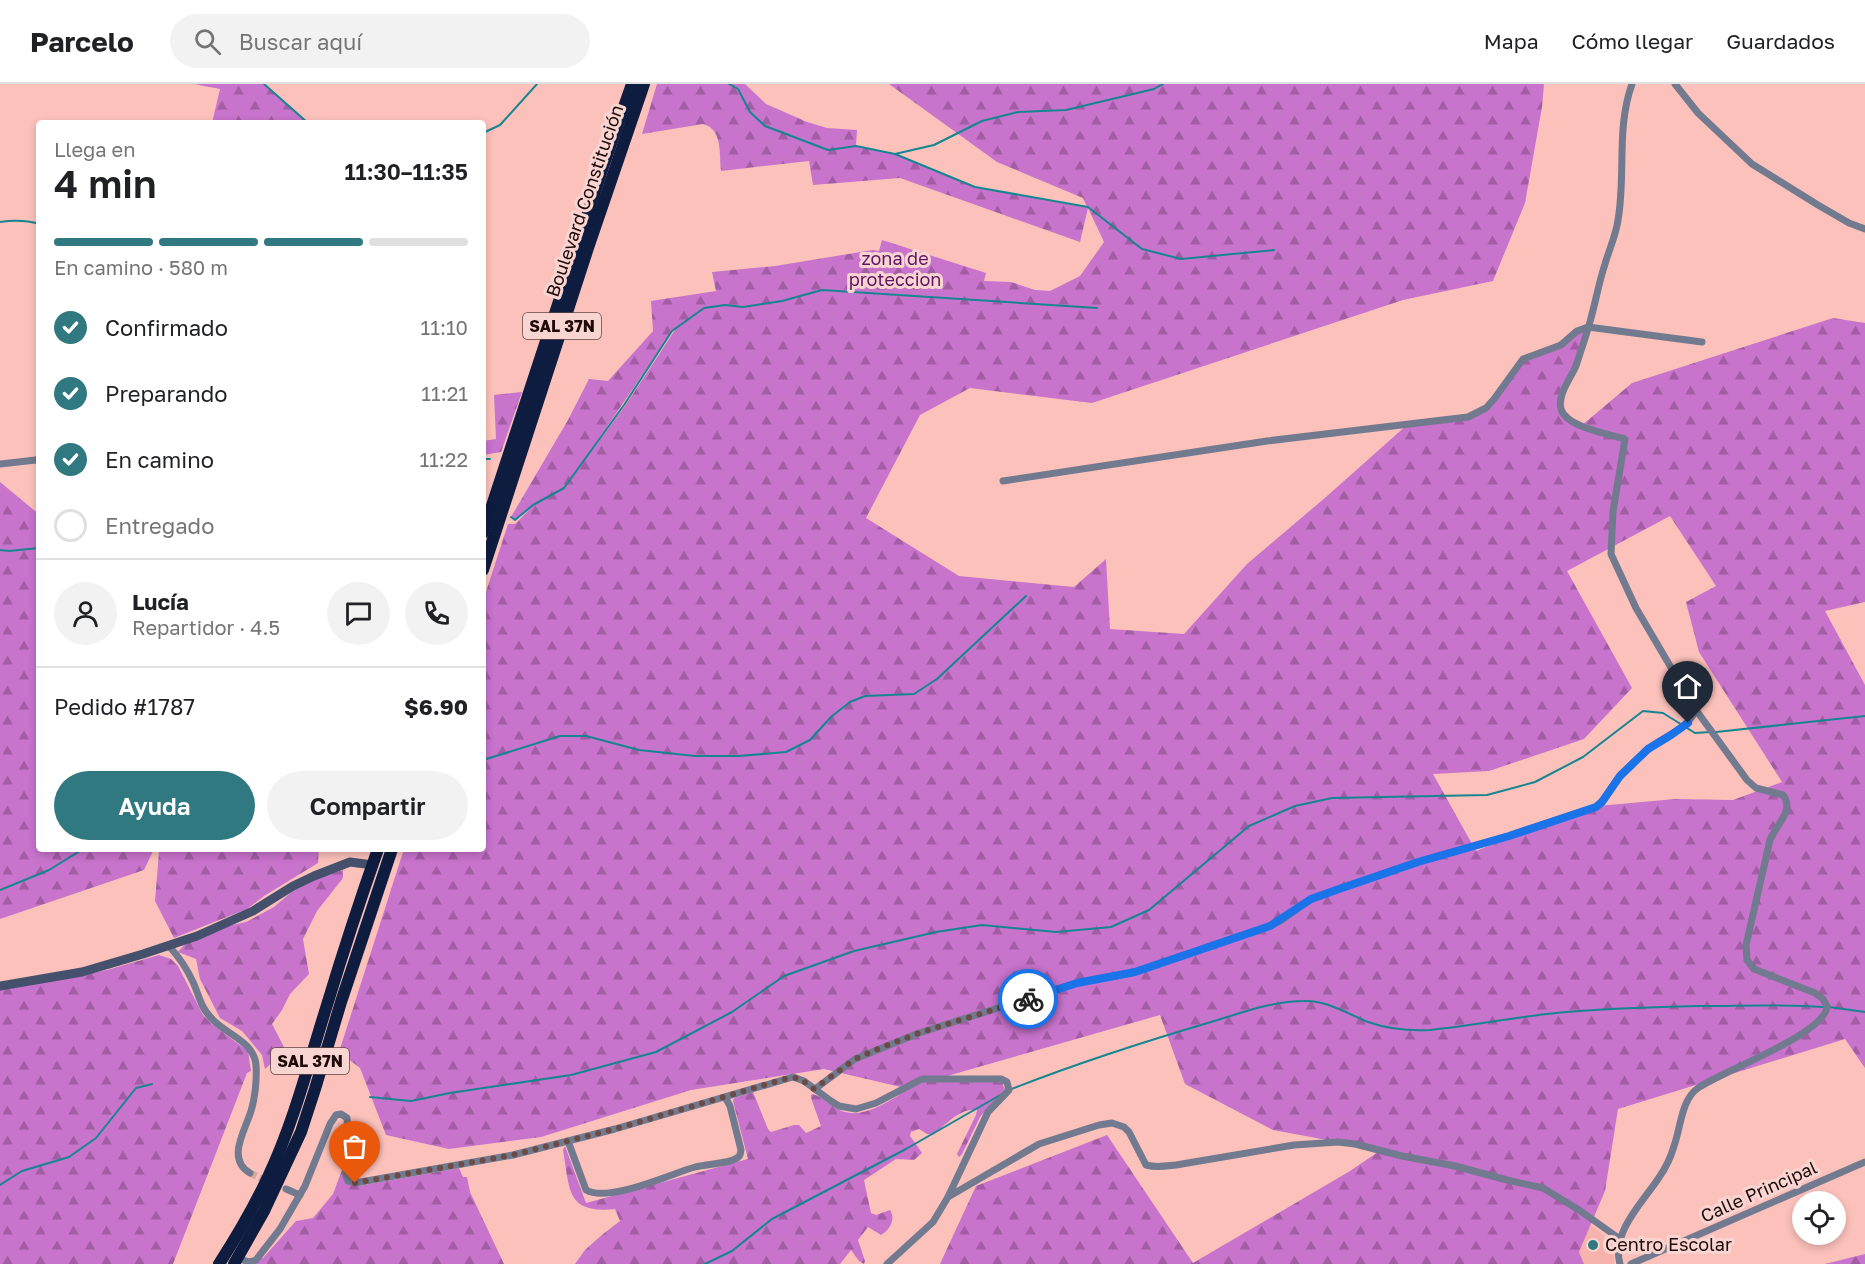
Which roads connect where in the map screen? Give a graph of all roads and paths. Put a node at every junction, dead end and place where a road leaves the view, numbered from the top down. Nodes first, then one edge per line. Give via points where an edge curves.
1 (632, 84) edge
2 (644, 84) edge
3 (1632, 84) edge
4 (1675, 84) edge
5 (1865, 229) edge
6 (1588, 327) junction
7 (1702, 342) dead end
8 (36, 460) edge
9 (0, 465) edge
10 (1003, 481) dead end
11 (486, 524) edge
12 (486, 561) edge
13 (1696, 710) junction
14 (377, 852) edge
15 (391, 852) edge
16 (373, 864) junction
17 (169, 946) junction
18 (0, 986) edge
19 (814, 1089) junction
20 (725, 1097) junction
21 (568, 1141) junction
22 (1865, 1162) edge
23 (250, 1173) tunnel mouth
24 (286, 1189) dead end
25 (300, 1195) junction
26 (948, 1197) junction
27 (1620, 1239) junction
28 (236, 1261) edge
29 (219, 1264) edge
30 (887, 1264) edge
31 (1620, 1264) edge
32 (1631, 1264) edge

1 - 11 highway, Boulevard Constitución / SAL 37N
2 - 12 highway, Boulevard Constitución / SAL 37N
3 - 6 street via 1624,111 1618,222
4 - 5 street via 1698,113 1752,164
6 - 7 street
6 - 10 street via 1561,345 1523,359 1486,408 1468,417 1267,441
6 - 13 street via 1560,406 1564,417 1581,426 1625,439 1613,511 1611,554 1636,608
8 - 9 street
13 - 19 street via 1684,726 1648,749 1620,776 1596,807 1311,899 1270,926 1135,972 1077,983 919,1033 855,1059
13 - 27 street via 1747,780 1756,788 1783,795 1787,801 1786,813 1770,840 1746,945 1747,960 1754,969 1819,996 1827,1010 1811,1027 1691,1094 1671,1156
14 - 16 highway, SAL 37N
15 - 28 highway, SAL 37N via 301,1132 280,1181
16 - 17 street via 350,862 314,876 253,911
16 - 29 highway, SAL 37N via 286,1134 268,1177
17 - 18 street via 82,972
17 - 23 street via 182,961 207,1014 255,1056 253,1105 238,1150 239,1162
19 - 20 street via 793,1077
19 - 26 street via 839,1106 856,1109 922,1079 1007,1082 1009,1090 988,1112
20 - 21 street
20 - 21 street via 741,1150 735,1159 627,1189 595,1193 586,1190
21 - 25 street via 513,1155 355,1183 346,1177 347,1118 336,1114
22 - 32 street, Calle Principal
24 - 25 street
25 - 28 street via 256,1260
26 - 27 street via 1039,1144 1112,1123 1129,1131 1150,1166 1338,1142 1455,1166 1543,1188
26 - 30 street via 933,1222
27 - 31 street

